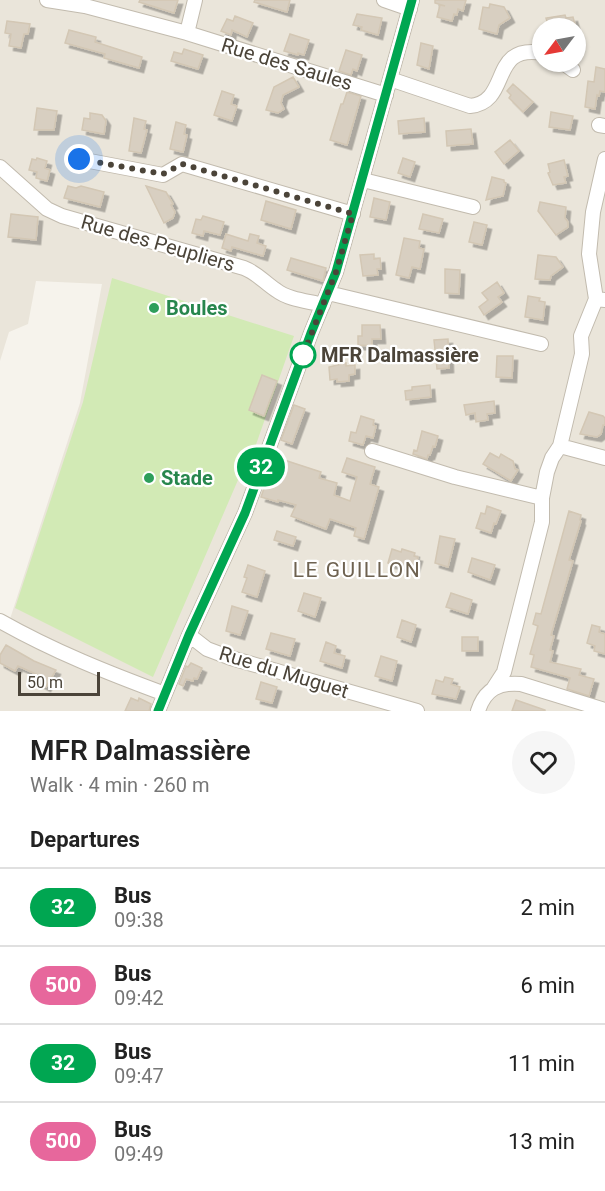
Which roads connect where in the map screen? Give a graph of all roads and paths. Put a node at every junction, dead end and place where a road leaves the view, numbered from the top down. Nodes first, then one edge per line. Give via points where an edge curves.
1 (47, 0) edge
2 (195, 0) edge
3 (384, 0) edge
4 (411, 4) edge
5 (187, 33) junction
6 (532, 51) edge
7 (390, 80) junction
8 (386, 95) junction
9 (79, 159) dead end
10 (605, 159) edge
11 (0, 167) edge
12 (363, 180) junction
13 (473, 207) dead end
14 (353, 214) junction
15 (326, 299) junction
16 (600, 299) edge
17 (541, 344) dead end
18 (560, 446) junction
19 (372, 451) dead end
20 (605, 458) edge
21 (542, 498) junction
22 (0, 621) edge
23 (189, 635) junction
24 (493, 689) junction
25 (165, 694) junction
26 (605, 710) edge
27 (158, 711) edge
28 (417, 711) edge
29 (478, 711) edge

1 - 5 street, Rue des Saules
2 - 5 street
3 - 4 street
4 - 7 street
5 - 8 street, Rue des Saules
6 - 7 street via 519,53 509,61 493,94 479,105 470,106
7 - 8 street
8 - 12 street
9 - 14 street via 163,174 182,164
10 - 16 street via 592,212 589,254
11 - 15 street, Rue des Peupliers via 47,209 62,216 244,268 288,297
12 - 13 street
12 - 14 street
14 - 15 street
15 - 17 street, Rue des Peupliers
15 - 23 street via 245,513
16 - 18 street via 580,336 582,354
18 - 20 street
18 - 21 street via 552,458
19 - 21 street
21 - 24 street via 543,522 504,672
22 - 25 street via 88,666
23 - 25 street
23 - 28 street, Rue du Muguet via 207,649 231,658
24 - 26 street via 506,683 521,684
24 - 29 street
25 - 27 street

